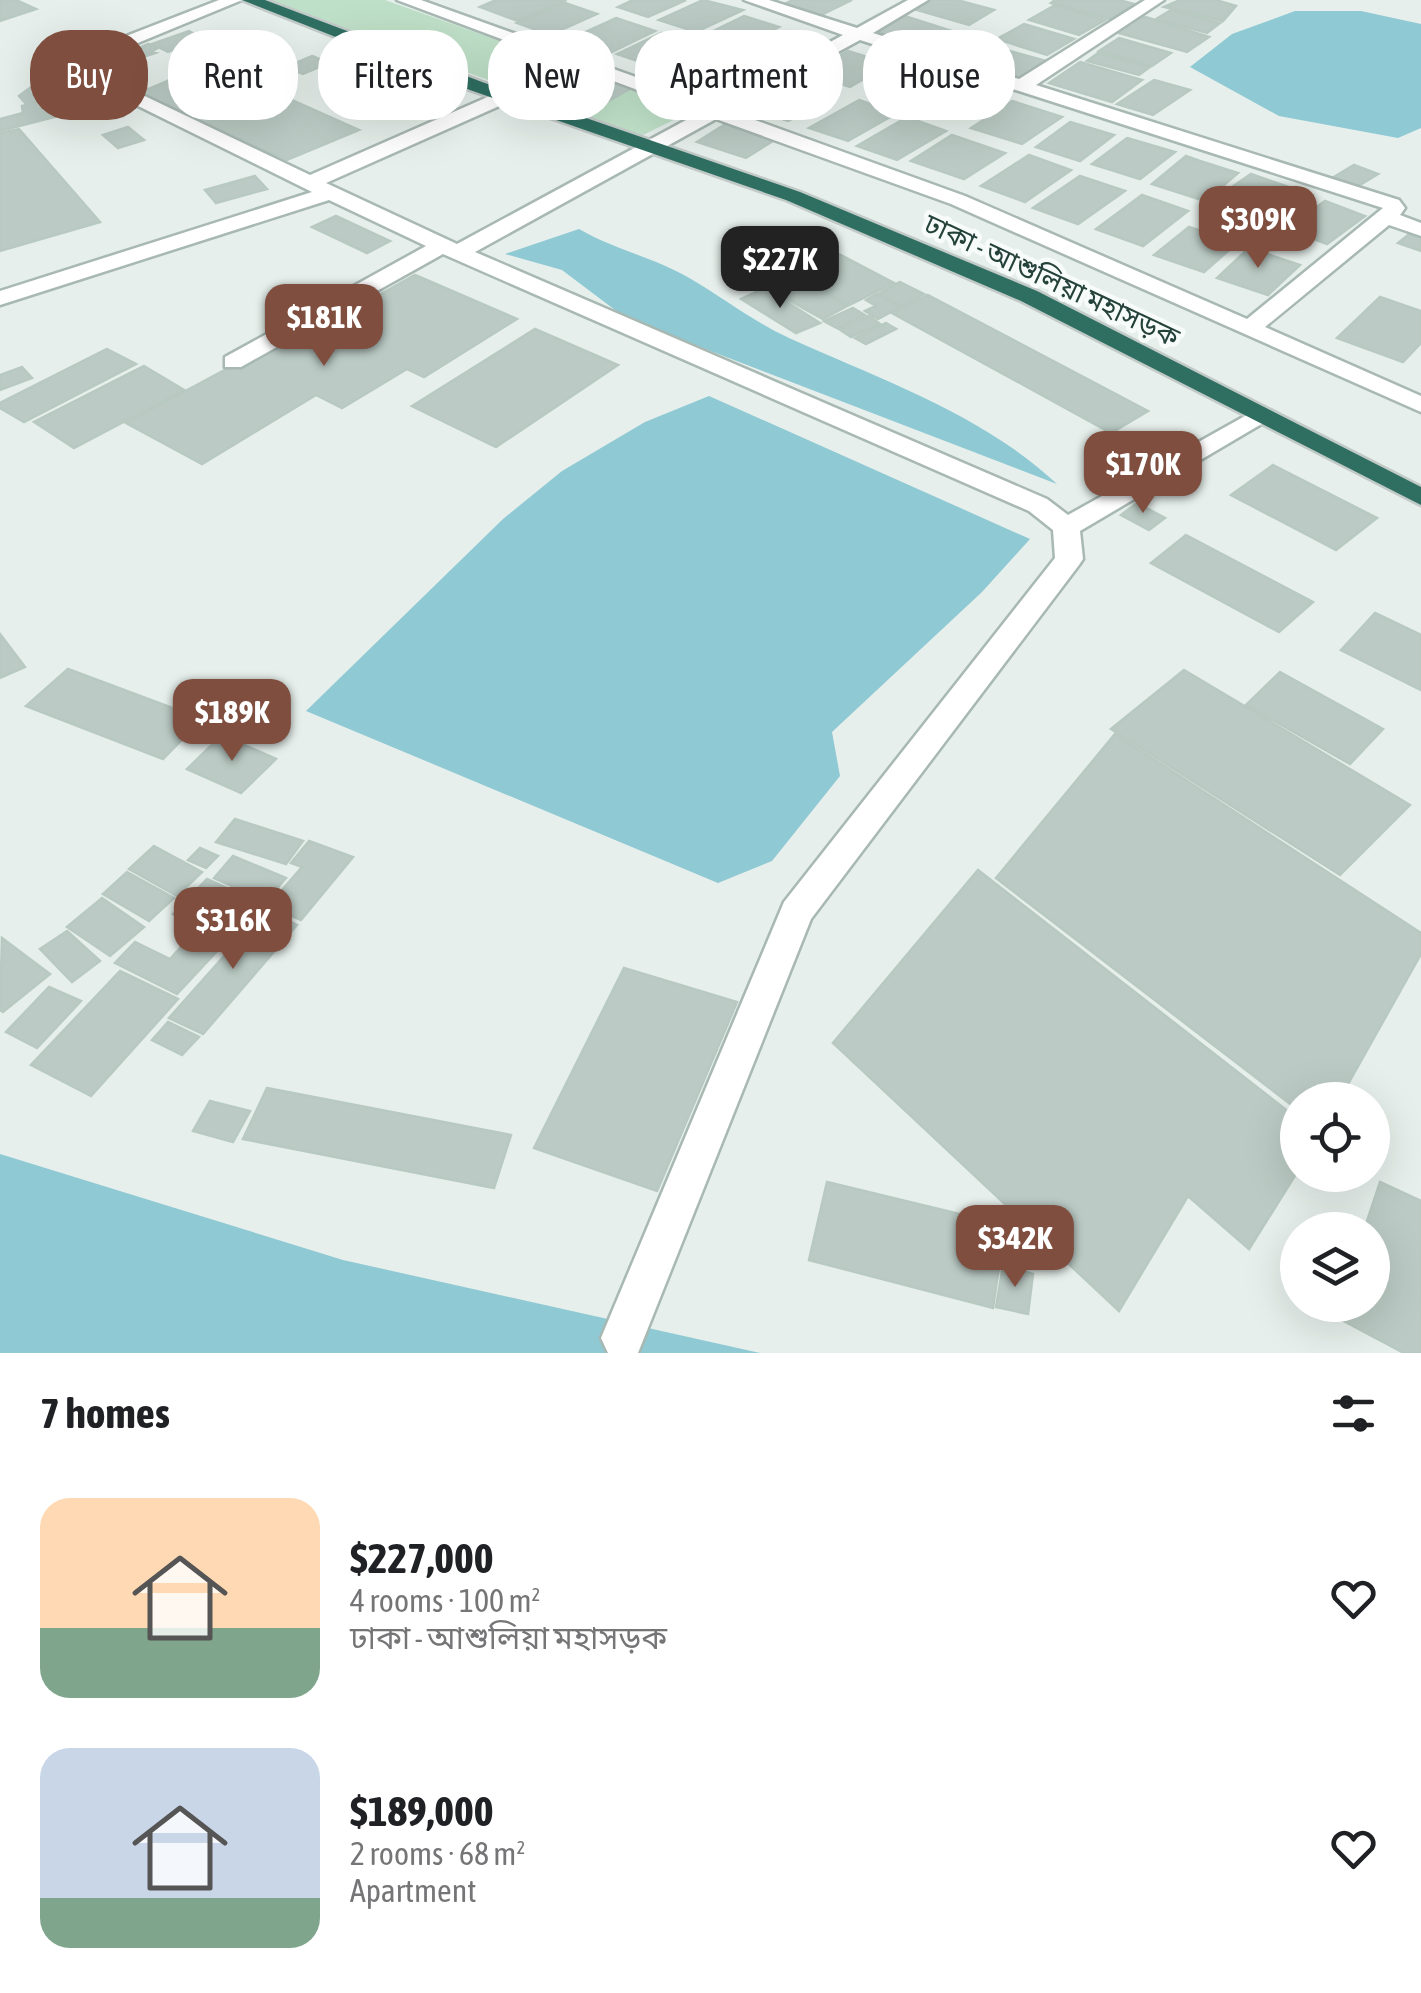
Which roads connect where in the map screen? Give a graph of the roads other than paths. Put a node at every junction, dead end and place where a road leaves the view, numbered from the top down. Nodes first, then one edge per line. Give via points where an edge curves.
1 (234, 0) edge
2 (250, 0) edge
3 (404, 0) edge
4 (752, 0) edge
5 (920, 0) edge
6 (1156, 0) edge
7 (858, 33) junction
8 (843, 41) edge
9 (635, 82) edge
10 (476, 86) junction
11 (1021, 86) junction
12 (488, 90) edge
13 (488, 105) edge
14 (576, 120) edge
15 (698, 120) edge
16 (742, 120) edge
17 (652, 146) junction
18 (288, 173) junction
19 (319, 188) junction
20 (1386, 218) junction
21 (1421, 230) edge
22 (450, 249) junction
23 (0, 298) edge
24 (1248, 330) junction
25 (233, 362) dead end
26 (1421, 405) edge
27 (1263, 416) junction
28 (1421, 497) edge
29 (1066, 527) junction
30 (623, 1338) dead end

1 - 18 street via 60,62
2 - 10 highway, ঢাকা - আশুলিয়া মহাসড়ক
3 - 9 street
4 - 7 street
5 - 7 street
6 - 11 street
7 - 8 street
7 - 11 street
10 - 12 highway, ঢাকা - আশুলিয়া মহাসড়ক
10 - 18 street
11 - 20 street via 1383,200 1395,208
13 - 19 street
14 - 17 highway, ঢাকা - আশুলিয়া মহাসড়ক
15 - 17 street
16 - 24 street via 958,200
17 - 22 street
17 - 27 highway, ঢাকা - আশুলিয়া মহাসড়ক via 792,196 1029,296
18 - 19 street
19 - 22 street
19 - 23 street
20 - 21 street
20 - 24 street
22 - 25 street
22 - 29 street via 1038,505
24 - 26 street
27 - 28 highway, ঢাকা - আশুলিয়া মহাসড়ক
27 - 29 street
29 - 30 street via 1069,558 796,912

